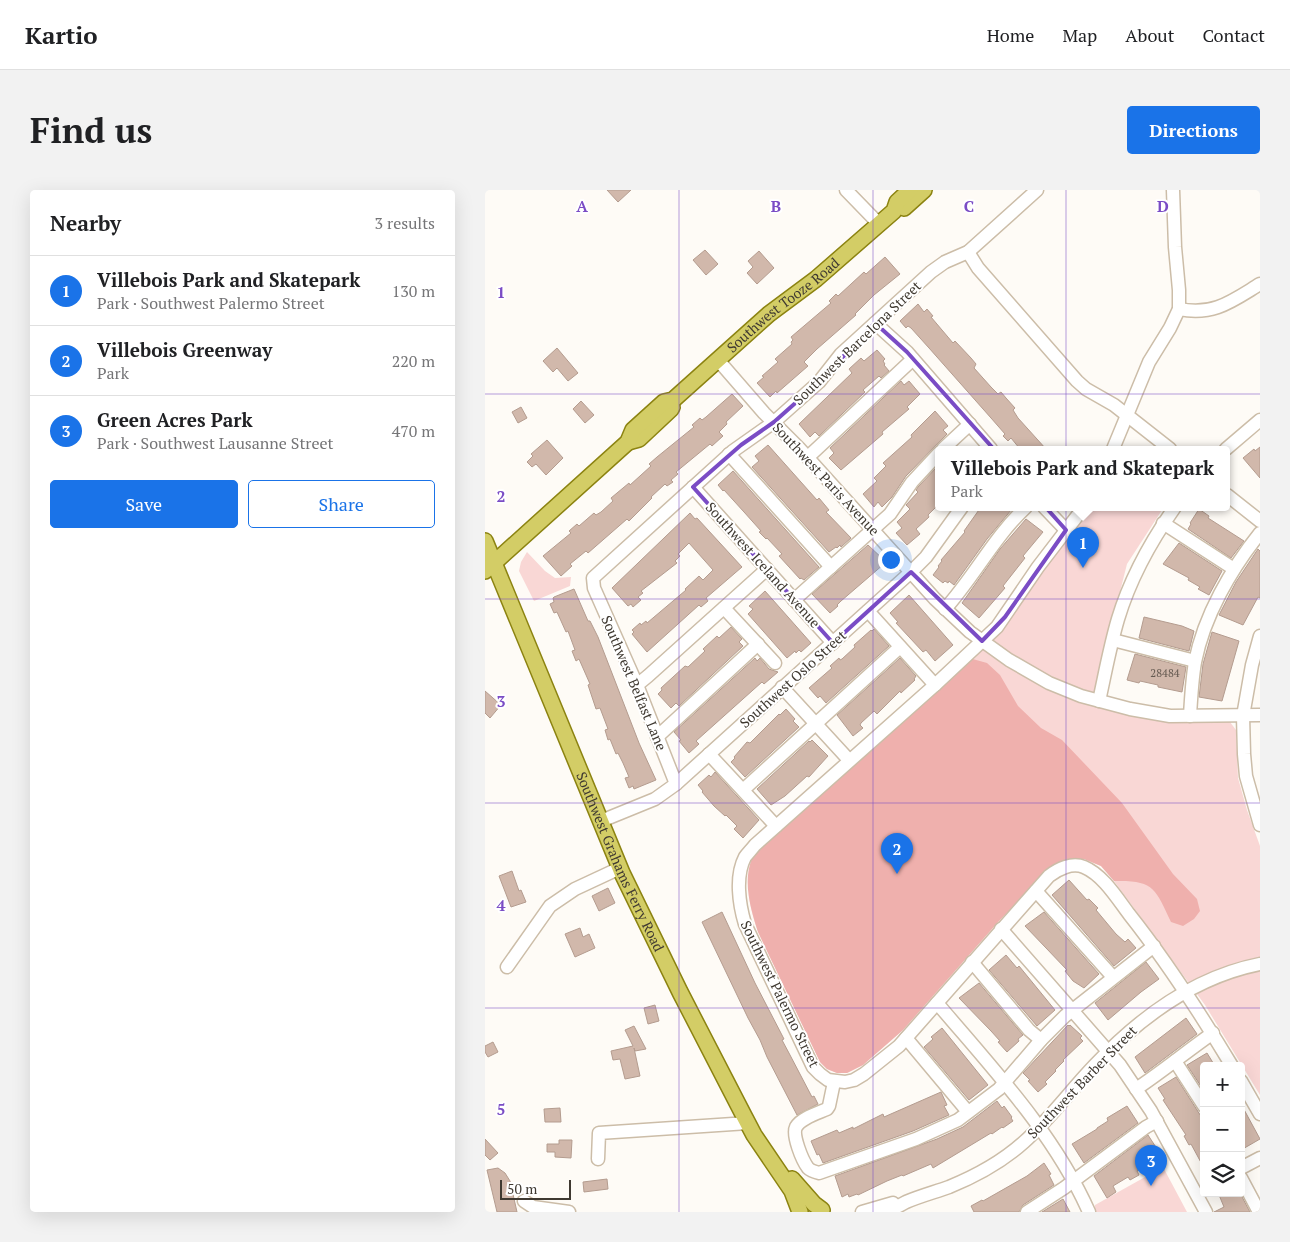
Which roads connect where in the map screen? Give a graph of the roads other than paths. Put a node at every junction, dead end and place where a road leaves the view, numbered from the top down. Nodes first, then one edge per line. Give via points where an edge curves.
1 (846, 190) edge
2 (910, 190) edge
3 (924, 190) edge
4 (1037, 190) edge
5 (1173, 190) edge
6 (894, 211) junction
7 (879, 224) junction
8 (968, 252) junction
9 (1260, 284) edge
10 (1179, 309) junction
11 (875, 323) junction
12 (913, 359) junction
13 (718, 360) junction
14 (1127, 416) junction
15 (774, 422) junction
16 (1259, 423) edge
17 (970, 424) junction
18 (946, 446) edge
19 (988, 446) edge
20 (1114, 446) edge
21 (1166, 446) edge
22 (1230, 446) edge
23 (729, 454) junction
24 (808, 457) junction
25 (935, 457) edge
26 (693, 487) junction
27 (1230, 497) edge
28 (959, 511) edge
29 (1022, 511) edge
30 (1048, 511) edge
31 (1081, 511) edge
32 (1172, 511) edge
33 (1260, 521) edge
34 (1163, 523) junction
35 (873, 529) junction
36 (1066, 530) junction
37 (1260, 533) edge
38 (485, 541) edge
39 (489, 567) edge
40 (831, 567) junction
41 (1233, 569) junction
42 (767, 570) junction
43 (911, 572) junction
44 (593, 582) joint
45 (794, 600) junction
46 (724, 608) junction
47 (945, 609) junction
48 (868, 612) junction
49 (1260, 636) edge
50 (1113, 640) junction
51 (982, 641) junction
52 (833, 643) junction
53 (758, 644) junction
54 (901, 647) junction
55 (1195, 661) junction
56 (775, 663) dead end
57 (637, 685) junction
58 (935, 685) junction
59 (782, 687) junction
60 (1099, 701) junction
61 (1260, 715) edge
62 (1190, 716) junction
63 (1243, 716) junction
64 (816, 724) junction
65 (657, 737) junction
66 (709, 754) junction
67 (849, 760) junction
68 (676, 784) junction
69 (743, 790) junction
70 (601, 821) junction
71 (1260, 825) edge
72 (776, 826) junction
73 (620, 868) junction
74 (1036, 891) junction
75 (1001, 929) junction
76 (1154, 946) junction
77 (971, 962) junction
78 (1260, 964) edge
79 (507, 967) dead end
80 (1113, 977) junction
81 (1187, 992) junction
82 (937, 1003) junction
83 (1072, 1010) junction
84 (1213, 1033) junction
85 (906, 1038) junction
86 (1041, 1040) junction
87 (1109, 1051) junction
88 (1175, 1061) junction
89 (1231, 1062) edge
90 (834, 1082) junction
91 (1005, 1083) junction
92 (1245, 1088) edge
93 (1136, 1089) junction
94 (1200, 1100) edge
95 (968, 1112) junction
96 (1260, 1114) edge
97 (1157, 1121) junction
98 (747, 1123) junction
99 (1039, 1127) junction
100 (1260, 1158) edge
101 (598, 1159) dead end
102 (1245, 1166) edge
103 (778, 1169) junction
104 (1073, 1181) junction
105 (1245, 1186) edge
106 (1200, 1190) edge
107 (1202, 1197) edge
108 (524, 1201) dead end
109 (905, 1203) junction
110 (822, 1211) edge
111 (569, 1212) edge
112 (800, 1212) edge
113 (862, 1212) edge
114 (886, 1212) edge
115 (1027, 1212) edge
116 (1089, 1212) edge
117 (1206, 1212) edge
118 (1259, 1212) edge

1 - 7 street
2 - 6 main road, Southwest Tooze Road via 897,202
3 - 6 main road, Southwest Tooze Road via 903,209
4 - 8 street, Southwest Barcelona Street
5 - 10 street
6 - 7 main road, Southwest Tooze Road
7 - 13 main road, Southwest Tooze Road
8 - 11 street, Southwest Barcelona Street via 931,272
8 - 14 street via 978,268 1077,381
9 - 10 street via 1234,301 1205,312
10 - 14 street via 1149,362
11 - 12 street
11 - 15 street, Southwest Barcelona Street via 841,354 819,382
12 - 17 street
12 - 24 street
13 - 15 street, Southwest Paris Avenue
13 - 39 main road, Southwest Tooze Road via 633,430 628,442
14 - 20 street
14 - 21 street
15 - 23 street, Southwest Barcelona Street
15 - 24 street, Southwest Paris Avenue
16 - 22 street
17 - 18 street
17 - 19 street
23 - 26 street, Southwest Barcelona Street
23 - 40 street
24 - 35 street, Southwest Paris Avenue
25 - 35 street via 912,482 890,514
26 - 42 street, Southwest Iceland Avenue
26 - 44 street, Southwest Barcelona Street via 601,569
27 - 33 street
28 - 43 street, Southwest Oslo Street
29 - 47 street
30 - 36 street
31 - 36 street, Southwest Palermo Street
32 - 34 street
34 - 41 street
34 - 50 street via 1129,588
35 - 40 street
35 - 43 street, Southwest Paris Avenue
36 - 51 street, Southwest Palermo Street via 1005,617
37 - 41 street
38 - 39 main road, Southwest Grahams Ferry Road
39 - 70 main road, Southwest Grahams Ferry Road
40 - 45 street
41 - 55 street via 1212,611
42 - 45 street, Southwest Iceland Avenue
42 - 46 street
43 - 47 street, Southwest Paris Avenue
43 - 48 street, Southwest Oslo Street
44 - 57 street, Southwest Belfast Lane
45 - 52 street, Southwest Iceland Avenue
46 - 53 street
46 - 57 street
47 - 51 street, Southwest Paris Avenue
48 - 52 street, Southwest Oslo Street
48 - 54 street
49 - 63 street
50 - 55 street
50 - 60 street
51 - 58 street, Southwest Palermo Street
51 - 60 street, Southwest Paris Avenue via 1049,683
52 - 59 street, Southwest Oslo Street
53 - 56 street
53 - 65 street
54 - 58 street
54 - 64 street
55 - 62 street
57 - 65 street, Southwest Belfast Lane
58 - 67 street, Southwest Palermo Street
59 - 64 street
59 - 66 street, Southwest Oslo Street
60 - 62 street, Southwest Paris Avenue via 1152,713
61 - 63 street, Southwest Paris Avenue
62 - 63 street, Southwest Paris Avenue
63 - 71 street via 1246,776
64 - 67 street
64 - 69 street
65 - 68 street, Southwest Belfast Lane
66 - 68 street, Southwest Oslo Street
66 - 69 street
67 - 72 street, Southwest Palermo Street
68 - 70 street, Southwest Oslo Street via 655,799
69 - 72 street
70 - 73 main road, Southwest Grahams Ferry Road
72 - 90 street, Southwest Palermo Street via 745,857 740,882 741,913 813,1067 824,1078
73 - 79 street via 575,889 550,906
73 - 98 main road, Southwest Grahams Ferry Road
74 - 75 street
74 - 76 street via 1057,869 1083,866 1108,886
74 - 80 street
75 - 77 street
75 - 83 street
76 - 80 street
76 - 81 street
77 - 82 street
77 - 86 street
78 - 81 street, Southwest Barber Street via 1223,974
80 - 83 street
81 - 84 street
81 - 87 street, Southwest Barber Street via 1141,1022
82 - 85 street
82 - 91 street
83 - 86 street
83 - 87 street
84 - 88 street
84 - 89 street
85 - 90 street via 864,1074 854,1080
85 - 95 street
86 - 91 street
87 - 93 street
87 - 99 street, Southwest Barber Street
88 - 93 street
88 - 94 street
90 - 95 street via 827,1109 798,1124 795,1132 806,1165 819,1173 927,1136
91 - 95 street
91 - 99 street
92 - 96 street
93 - 97 street
97 - 104 street
97 - 106 street
98 - 101 street via 599,1133
98 - 103 main road, Southwest Grahams Ferry Road
99 - 104 street
99 - 109 street, Southwest Barber Street via 1005,1157 987,1168
100 - 102 street
103 - 110 main road, Southwest Grahams Ferry Road via 788,1174
103 - 112 main road, Southwest Grahams Ferry Road
104 - 115 street
104 - 116 street
105 - 118 street
107 - 117 street
108 - 111 street via 533,1207
109 - 113 street, Southwest Barber Street via 895,1202
109 - 114 street, Southwest Barber Street

